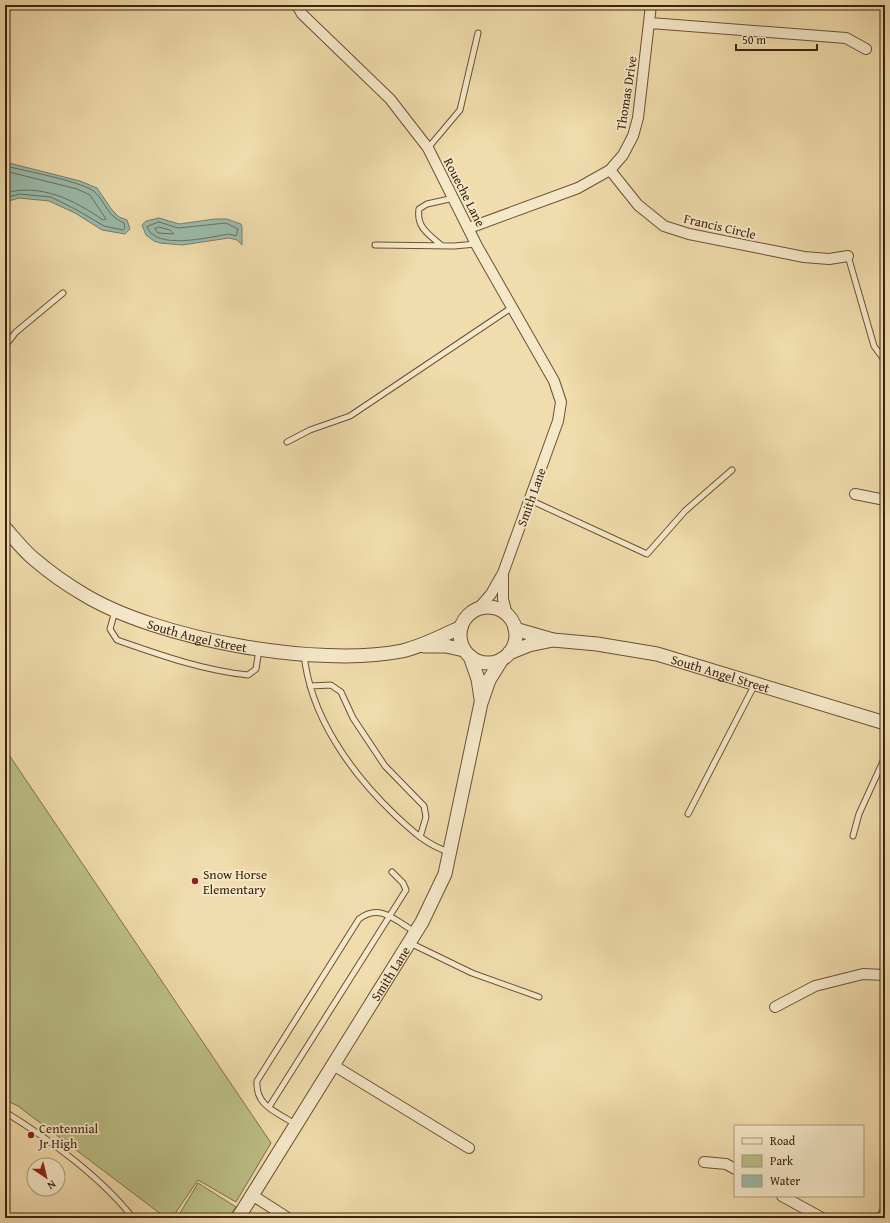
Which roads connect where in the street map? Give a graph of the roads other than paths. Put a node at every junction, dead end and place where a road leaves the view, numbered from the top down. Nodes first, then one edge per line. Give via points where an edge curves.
1 (297, 5) edge
2 (651, 5) edge
3 (650, 23) junction
4 (478, 33) dead end
5 (866, 49) dead end
6 (428, 148) junction
7 (610, 170) junction
8 (454, 198) junction
9 (469, 228) junction
10 (476, 244) junction
11 (375, 245) dead end
12 (442, 246) junction
13 (848, 256) joint
14 (63, 292) dead end
15 (511, 308) junction
16 (5, 346) edge
17 (885, 362) edge
18 (558, 421) joint
19 (287, 442) dead end
20 (732, 470) dead end
21 (855, 494) dead end
22 (530, 500) junction
23 (885, 500) edge
24 (5, 528) edge
25 (503, 574) junction
26 (115, 610) junction
27 (477, 610) junction
28 (507, 615) junction
29 (461, 627) junction
30 (515, 629) junction
31 (553, 640) junction
32 (420, 646) junction
33 (259, 649) junction
34 (304, 653) junction
35 (467, 653) junction
36 (505, 656) junction
37 (755, 684) junction
38 (310, 686) junction
39 (481, 702) junction
40 (885, 722) edge
41 (885, 757) edge
42 (688, 814) dead end
43 (853, 836) dead end
44 (420, 837) junction
45 (449, 852) junction
46 (392, 872) dead end
47 (390, 917) junction
48 (412, 938) junction
49 (885, 975) edge
50 (539, 997) dead end
51 (775, 1007) dead end
52 (333, 1065) junction
53 (269, 1107) junction
54 (5, 1112) edge
55 (296, 1124) junction
56 (469, 1148) dead end
57 (704, 1162) dead end
58 (734, 1168) edge
59 (252, 1195) junction
60 (784, 1197) edge
61 (885, 1212) edge
62 (134, 1218) edge
63 (238, 1218) edge
64 (288, 1218) edge
65 (822, 1218) edge
66 (881, 1218) edge

1 - 6 street, Roueche Lane via 302,14 390,99
2 - 3 street, Thomas Drive
3 - 5 street via 846,38
3 - 7 street, Thomas Drive via 634,136
4 - 6 lane via 460,110
6 - 8 street, Roueche Lane
7 - 9 street, Thomas Drive via 578,188
7 - 13 street, Francis Circle via 638,205 664,226 689,234 804,257 828,259
8 - 9 street, Roueche Lane
8 - 12 lane via 428,204 420,209 419,221 422,228
9 - 10 street, Roueche Lane
10 - 12 lane
10 - 15 street, Roueche Lane
11 - 12 lane
13 - 17 lane via 874,346
14 - 16 lane via 16,332
15 - 18 street, Roueche Lane via 554,381 561,402
15 - 19 lane via 350,416 310,430
18 - 22 street, Smith Lane
20 - 22 lane via 686,511 647,554
21 - 23 street
22 - 25 street, Smith Lane
24 - 26 street, South Angel Street via 34,559 83,594
25 - 27 street, Smith Lane
25 - 28 street, Smith Lane via 503,599
26 - 33 street, South Angel Street via 182,633
26 - 33 lane via 110,629 117,640 179,662 248,675 256,669
27 - 28 street via 493,608
27 - 29 street
28 - 30 street
29 - 32 street, South Angel Street
29 - 35 street via 461,643
30 - 31 street, South Angel Street
30 - 36 street via 513,646
31 - 36 street, South Angel Street via 529,645
31 - 37 street, South Angel Street via 657,654
32 - 34 street, South Angel Street via 367,656
32 - 35 street, South Angel Street via 446,646
33 - 34 street, South Angel Street
34 - 38 lane
35 - 36 street via 484,663
35 - 39 street, Smith Lane via 478,679
36 - 39 street, Smith Lane via 489,680
37 - 40 street, South Angel Street
37 - 42 lane
38 - 44 lane via 331,735 353,768 375,795
38 - 44 lane via 331,685 342,692 353,718 385,766 424,806 426,817
39 - 45 street, Smith Lane
41 - 43 lane
44 - 45 lane via 434,847
45 - 48 street, Smith Lane via 445,874
46 - 47 lane via 406,890
47 - 48 lane
47 - 53 lane
47 - 53 lane via 383,912 368,912 359,919 257,1081 256,1091 261,1101
48 - 50 lane via 472,973
48 - 52 street, Smith Lane
49 - 51 street via 863,974 815,986
52 - 55 street, Smith Lane
52 - 56 street
53 - 55 lane
54 - 62 lane via 60,1150 97,1181
55 - 59 street, Smith Lane
57 - 58 street via 726,1164
59 - 63 street, Smith Lane
59 - 64 street
60 - 65 street
61 - 66 street

